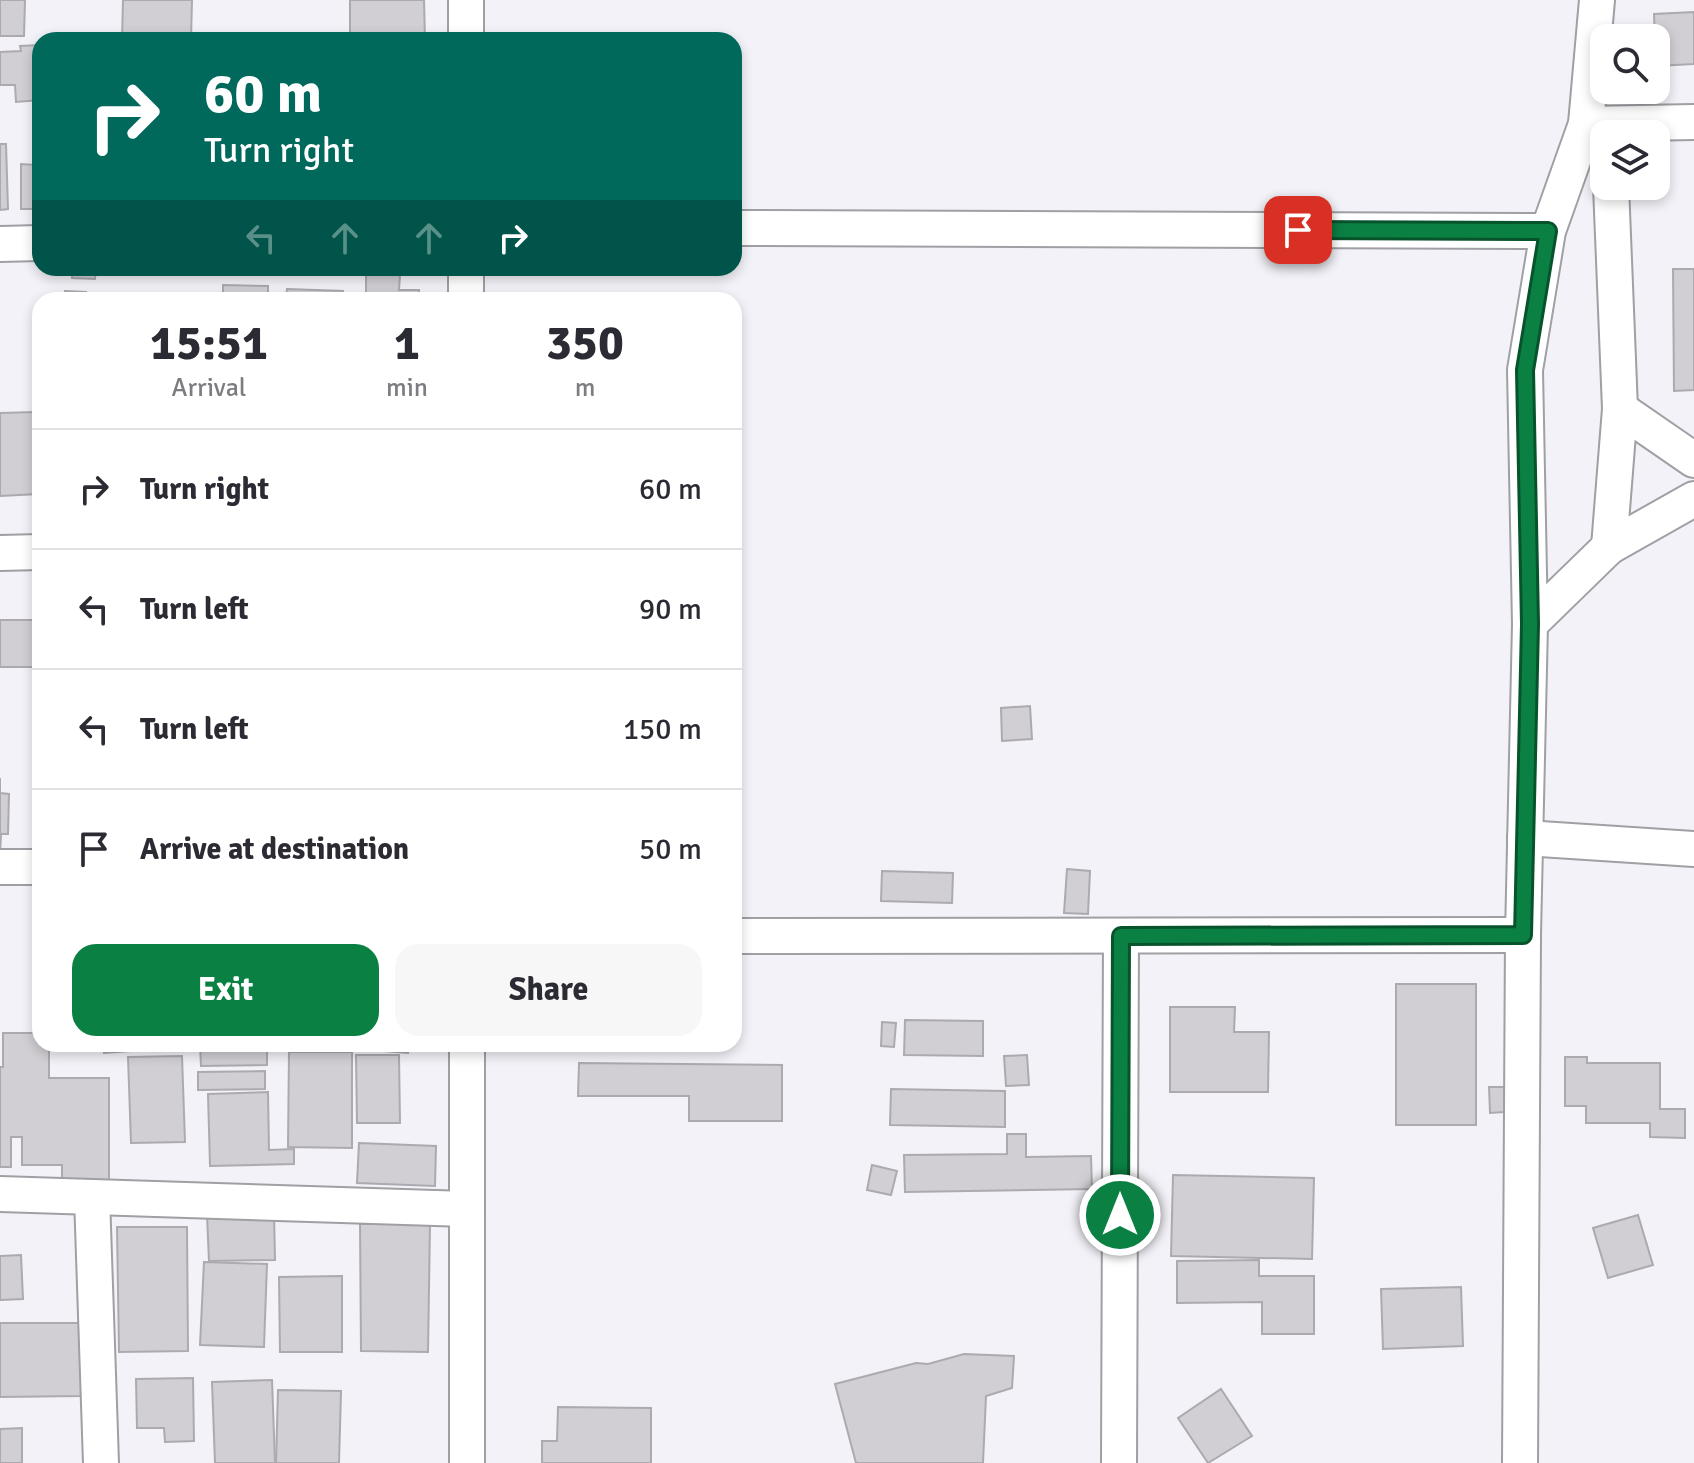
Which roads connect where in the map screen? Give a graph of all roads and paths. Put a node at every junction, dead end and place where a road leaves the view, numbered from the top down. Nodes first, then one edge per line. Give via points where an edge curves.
1 (466, 0) edge
2 (1597, 0) edge
3 (466, 32) edge
4 (1601, 120) edge
5 (1694, 122) edge
6 (1670, 123) edge
7 (1590, 149) edge
8 (1612, 200) edge
9 (742, 228) edge
10 (1548, 231) junction
11 (32, 243) edge
12 (0, 244) edge
13 (1620, 409) junction
14 (1694, 460) edge
15 (1694, 499) edge
16 (1609, 547) junction
17 (32, 552) edge
18 (0, 553) edge
19 (1530, 624) junction
20 (1525, 838) junction
21 (1694, 849) edge
22 (0, 867) edge
23 (32, 867) edge
24 (1523, 935) junction
25 (742, 936) edge
26 (1121, 936) junction
27 (467, 1052) edge
28 (0, 1194) edge
29 (92, 1197) junction
30 (467, 1209) junction
31 (101, 1463) edge
32 (467, 1463) edge
33 (1119, 1463) edge
34 (1520, 1463) edge

1 - 3 street
2 - 4 street
5 - 6 street
7 - 10 street
8 - 13 street
9 - 10 street
10 - 19 street via 1525,370
11 - 12 street
13 - 14 street
13 - 16 street
15 - 16 street
16 - 19 street
17 - 18 street
19 - 20 street
20 - 21 street
20 - 24 street
22 - 23 street
24 - 26 street
24 - 34 street
25 - 26 street
26 - 33 street
27 - 30 street
28 - 29 street
29 - 30 street
29 - 31 street
30 - 32 street

